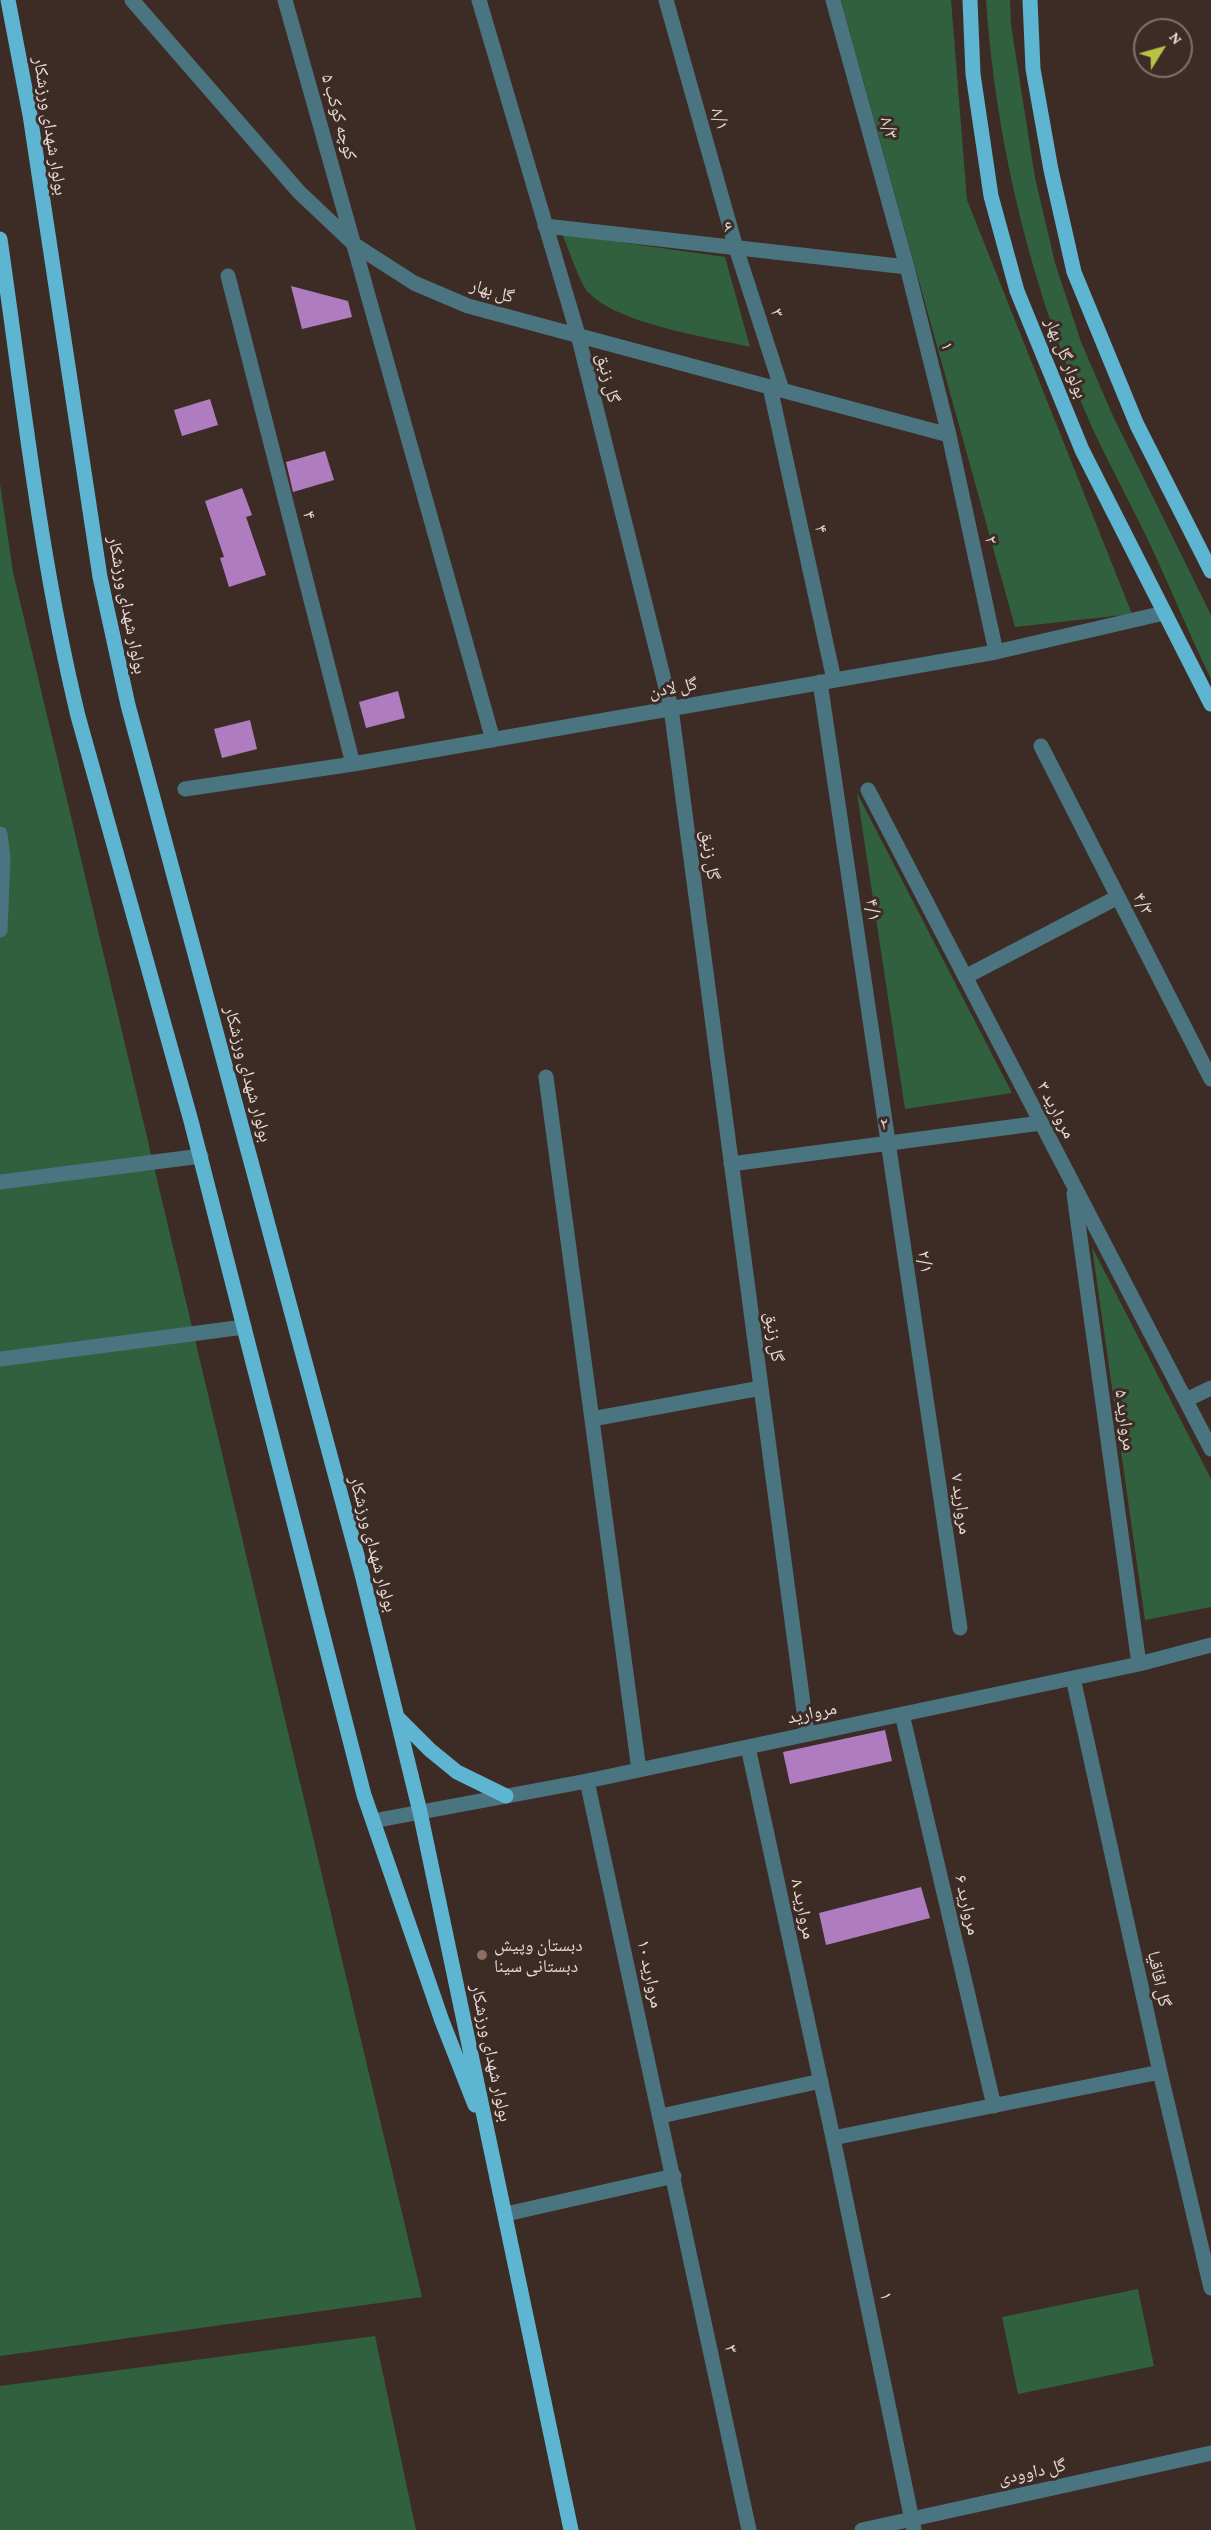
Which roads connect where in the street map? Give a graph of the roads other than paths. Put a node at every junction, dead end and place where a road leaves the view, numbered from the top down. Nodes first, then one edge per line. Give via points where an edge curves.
1 (8, 0) edge
2 (132, 0) edge
3 (285, 0) edge
4 (479, 0) edge
5 (666, 0) edge
6 (833, 0) edge
7 (970, 0) edge
8 (1030, 0) edge
9 (546, 226) junction
10 (0, 239) edge
11 (355, 245) junction
12 (736, 248) junction
13 (907, 267) junction
14 (228, 276) dead end
15 (578, 335) junction
16 (776, 389) junction
17 (949, 435) junction
18 (1211, 571) edge
19 (1164, 612) junction
20 (996, 652) junction
21 (827, 681) junction
22 (1211, 704) edge
23 (671, 708) junction
24 (493, 740) junction
25 (1041, 746) dead end
26 (353, 764) junction
27 (185, 789) dead end
28 (868, 790) dead end
29 (0, 834) edge
30 (1118, 897) junction
31 (0, 930) edge
32 (965, 977) junction
33 (546, 1077) dead end
34 (1211, 1079) edge
35 (1041, 1123) junction
36 (888, 1143) junction
37 (201, 1156) junction
38 (731, 1164) junction
39 (0, 1182) edge
40 (1072, 1182) junction
41 (244, 1327) junction
42 (0, 1359) edge
43 (924, 1386) joint
44 (761, 1388) junction
45 (1211, 1388) edge
46 (1186, 1400) junction
47 (592, 1419) junction
48 (1211, 1449) edge
49 (960, 1628) dead end
50 (1211, 1645) edge
51 (1139, 1664) junction
52 (1073, 1678) junction
53 (902, 1714) junction
54 (396, 1716) junction
55 (807, 1734) junction
56 (748, 1747) junction
57 (639, 1770) junction
58 (587, 1780) junction
59 (506, 1796) junction
60 (420, 1812) junction
61 (373, 1821) junction
62 (1160, 2072) junction
63 (821, 2080) junction
64 (994, 2106) junction
65 (661, 2116) junction
66 (833, 2138) junction
67 (492, 2150) junction
68 (674, 2176) junction
69 (506, 2214) junction
70 (1211, 2288) edge
71 (1211, 2453) edge
72 (913, 2525) edge
73 (572, 2530) edge
74 (749, 2530) edge
75 (862, 2530) edge

1 - 54 main road, بولوار شهدای ورزشکار via 30,115 100,578 128,705 362,1574
2 - 11 street, گل بهار via 299,192
3 - 11 street, کوچه کوکب ۵
4 - 9 street, گل زنبق
5 - 12 street, ۸/۱
6 - 13 street, ۸/۳
7 - 19 main road, بولوار گل بهار via 973,74 991,196 1017,291 1082,450
8 - 18 main road via 1033,69 1074,272 1137,425
9 - 12 street, ۶
9 - 15 street, گل زنبق
10 - 37 main road, بولوار شهدای ورزشکار via 35,493 62,651
11 - 15 street, گل بهار via 414,283 468,306
11 - 24 street, کوچه کوکب ۵
12 - 13 street, ۶
12 - 16 street, ۳
13 - 17 street, ۱
14 - 26 street, ۴
15 - 16 street, گل بهار
15 - 23 street, گل زنبق
16 - 17 street, گل بهار
16 - 21 street, ۴
17 - 20 street, ۲
19 - 20 street, گل لادن
19 - 22 main road, بولوار گل بهار
20 - 21 street, گل لادن
21 - 23 street, گل لادن
21 - 36 street, ۴/۱
23 - 24 street, گل لادن
23 - 38 street, گل زنبق
24 - 26 street, گل لادن
25 - 30 street, ۴/۳
26 - 27 street, گل لادن
28 - 32 street, مروارید ۳
29 - 31 street
30 - 32 street
30 - 34 street, ۴/۳
32 - 35 street, مروارید ۳
33 - 47 street
35 - 36 street, ۲
35 - 40 street, مروارید ۳
36 - 38 street, ۲
36 - 43 street, ۲/۱
37 - 39 street
37 - 41 main road, بولوار شهدای ورزشکار
38 - 44 street, گل زنبق
40 - 46 street, مروارید ۳
40 - 51 street, مروارید ۵
41 - 42 street
41 - 61 main road, بولوار شهدای ورزشکار
43 - 49 street, مروارید ۷
44 - 47 street
44 - 55 street, گل زنبق
45 - 46 street
46 - 48 street, مروارید ۳
47 - 57 street
50 - 51 street, مروارید
51 - 52 street, مروارید
52 - 53 street, مروارید
52 - 62 street, گل اقاقیا
53 - 55 street, مروارید
53 - 64 street, مروارید ۶
54 - 59 main road via 457,1772
54 - 60 main road, بولوار شهدای ورزشکار
55 - 56 street, مروارید
56 - 57 street, مروارید
56 - 63 street, مروارید ۸
57 - 58 street, مروارید
58 - 59 street, مروارید
58 - 65 street, مروارید ۱۰
59 - 60 street, مروارید
60 - 61 street, مروارید
60 - 67 main road, بولوار شهدای ورزشکار
61 - 67 main road, بولوار شهدای ورزشکار via 442,2021
62 - 64 street
62 - 70 street, گل اقاقیا
63 - 65 street
63 - 66 street, ۱
64 - 66 street
65 - 68 street, مروارید ۱۰
66 - 72 street, ۱
67 - 69 main road, بولوار شهدای ورزشکار
68 - 69 street
68 - 74 street, ۳
69 - 73 main road, بولوار شهدای ورزشکار
71 - 72 street, گل داوودی
72 - 75 street, گل داوودی

